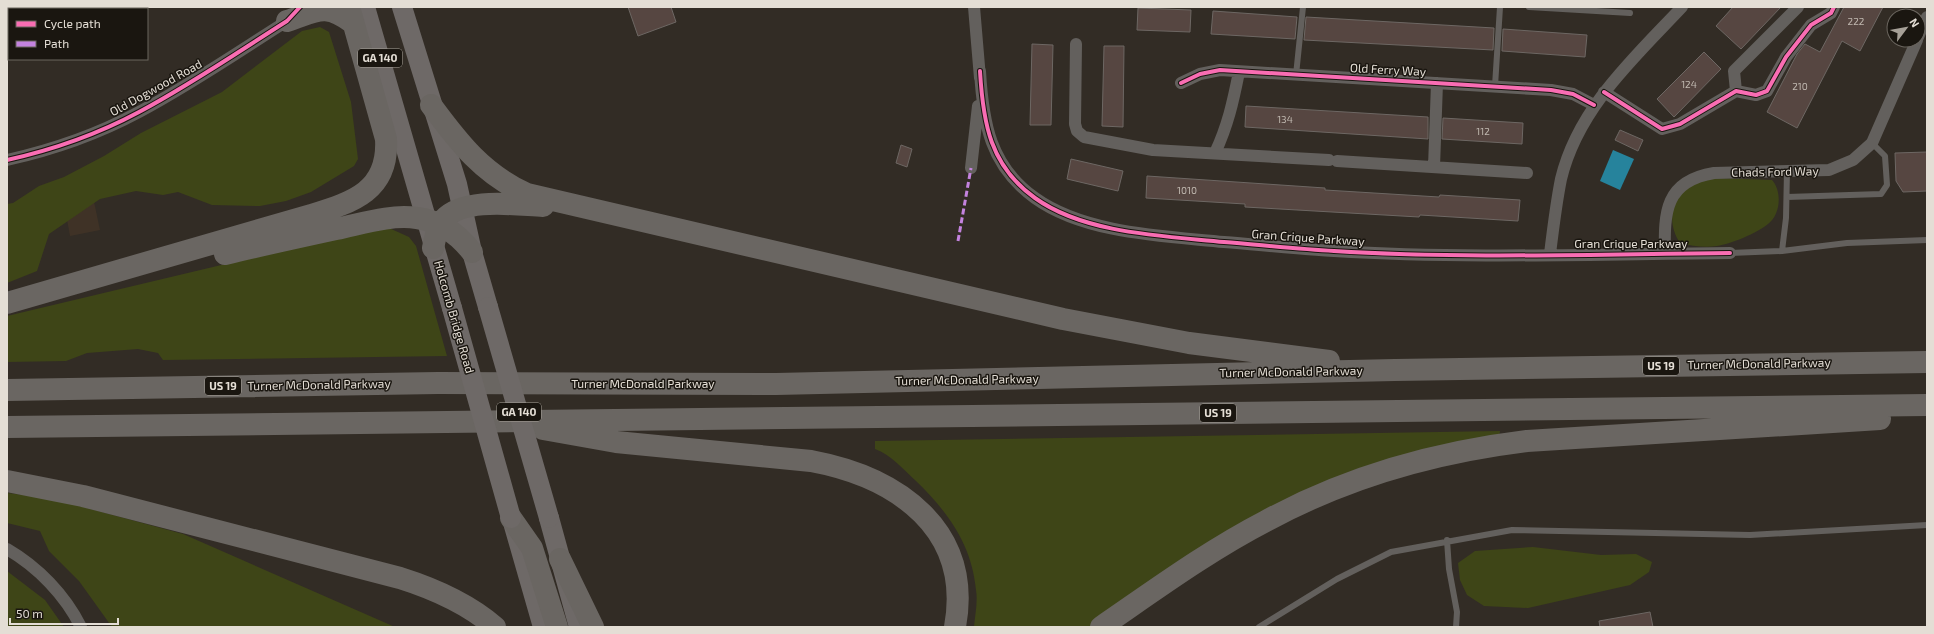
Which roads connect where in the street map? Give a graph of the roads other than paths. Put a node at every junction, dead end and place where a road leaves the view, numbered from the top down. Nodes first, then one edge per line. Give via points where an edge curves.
1 (402, 7) edge
2 (974, 7) edge
3 (1303, 7) edge
4 (1500, 7) edge
5 (1529, 7) edge
6 (1682, 7) edge
7 (1834, 7) edge
8 (1797, 8) edge
9 (355, 12) edge
10 (1630, 13) dead end
11 (294, 14) edge
12 (1811, 24) junction
13 (1076, 44) dead end
14 (1913, 48) edge
15 (980, 71) junction
16 (1239, 72) junction
17 (1296, 75) junction
18 (1181, 83) dead end
19 (1437, 83) junction
20 (1495, 86) junction
21 (1736, 91) junction
22 (1604, 92) junction
23 (431, 105) junction
24 (1594, 105) junction
25 (1872, 142) junction
26 (1215, 154) junction
27 (7, 160) edge
28 (1434, 167) junction
29 (971, 168) dead end
30 (1787, 171) junction
31 (1527, 173) dead end
32 (1787, 198) junction
33 (578, 207) junction
34 (464, 209) junction
35 (434, 222) junction
36 (1927, 240) edge
37 (434, 248) joint
38 (1782, 251) junction
39 (472, 252) junction
40 (1730, 253) joint
41 (1550, 254) junction
42 (1665, 254) junction
43 (40, 294) junction
44 (7, 303) edge
45 (1927, 362) edge
46 (1395, 370) junction
47 (7, 390) edge
48 (1927, 405) edge
49 (1927, 416) edge
50 (509, 420) junction
51 (7, 428) edge
52 (7, 481) edge
53 (511, 518) junction
54 (1927, 525) edge
55 (1447, 540) junction
56 (7, 549) edge
57 (560, 559) junction
58 (81, 627) edge
59 (495, 627) edge
60 (543, 627) edge
61 (557, 627) edge
62 (579, 627) edge
63 (593, 627) edge
64 (955, 627) edge
65 (1101, 627) edge
66 (1259, 627) edge
67 (1456, 627) edge

1 - 23 main road, GA 140
2 - 15 street
3 - 17 lane
4 - 20 lane
5 - 10 lane
6 - 22 street
7 - 12 street via 1831,13
8 - 12 street
8 - 21 street via 1734,70
9 - 11 highway via 341,14 328,10
9 - 35 main road, GA 140
9 - 43 highway via 387,150 382,172 365,193 341,206
11 - 27 street, Old Dogwood Road via 139,112 57,146
12 - 21 street via 1786,58 1767,91 1756,95
13 - 26 street via 1075,124 1080,134 1087,138 1145,149
14 - 25 street, Chads Ford Way
15 - 29 street
15 - 41 street, Gran Crique Parkway via 986,125 1004,168 1018,184 1036,198 1083,220 1114,228 1161,235 1286,248 1437,255
16 - 17 street, Old Ferry Way
16 - 18 street, Old Ferry Way via 1209,71
16 - 26 street via 1232,111
17 - 19 street, Old Ferry Way
19 - 20 street, Old Ferry Way
19 - 28 street
20 - 24 street, Old Ferry Way via 1573,94
21 - 22 street via 1680,124 1662,129
22 - 24 street
23 - 33 highway via 473,158 508,185 527,194
23 - 34 main road, GA 140
24 - 41 street via 1576,138 1562,178
25 - 30 street, Chads Ford Way via 1853,160 1829,170
25 - 32 lane via 1885,156 1887,185 1881,194
26 - 28 street
28 - 31 street
30 - 32 lane
30 - 42 street, Chads Ford Way via 1714,173 1690,180 1676,192 1667,208 1664,221
32 - 38 lane
33 - 34 highway via 488,204
33 - 46 highway via 1049,316 1148,336
34 - 35 highway
34 - 39 main road, GA 140
35 - 37 highway
35 - 39 highway via 454,234
35 - 43 highway via 408,217 377,220
36 - 38 lane via 1847,243
37 - 53 main road, Holcomb Bridge Road / GA 140, bridge
38 - 40 lane
39 - 57 main road, GA 140, bridge
40 - 42 street, Gran Crique Parkway
41 - 42 street, Gran Crique Parkway
43 - 44 highway
45 - 46 highway, Turner McDonald Parkway / US 19
46 - 47 highway, Turner McDonald Parkway / US 19 via 784,384 438,383
48 - 50 highway, US 19
49 - 65 highway via 1534,440 1486,446 1416,462 1322,494 1265,521 1206,555
50 - 51 highway, US 19
50 - 64 highway via 609,441 811,461 839,467 866,477 891,489 913,504 929,519 942,538 956,582 958,605
52 - 59 highway via 83,496 400,578 453,599
53 - 60 main road, Holcomb Bridge Road / GA 140
53 - 61 highway via 532,548
54 - 55 lane via 1750,535 1512,530
55 - 66 lane via 1391,552 1337,579
55 - 67 lane via 1449,569 1457,612
56 - 58 street via 27,562 49,582
57 - 62 main road, GA 140
57 - 63 highway

